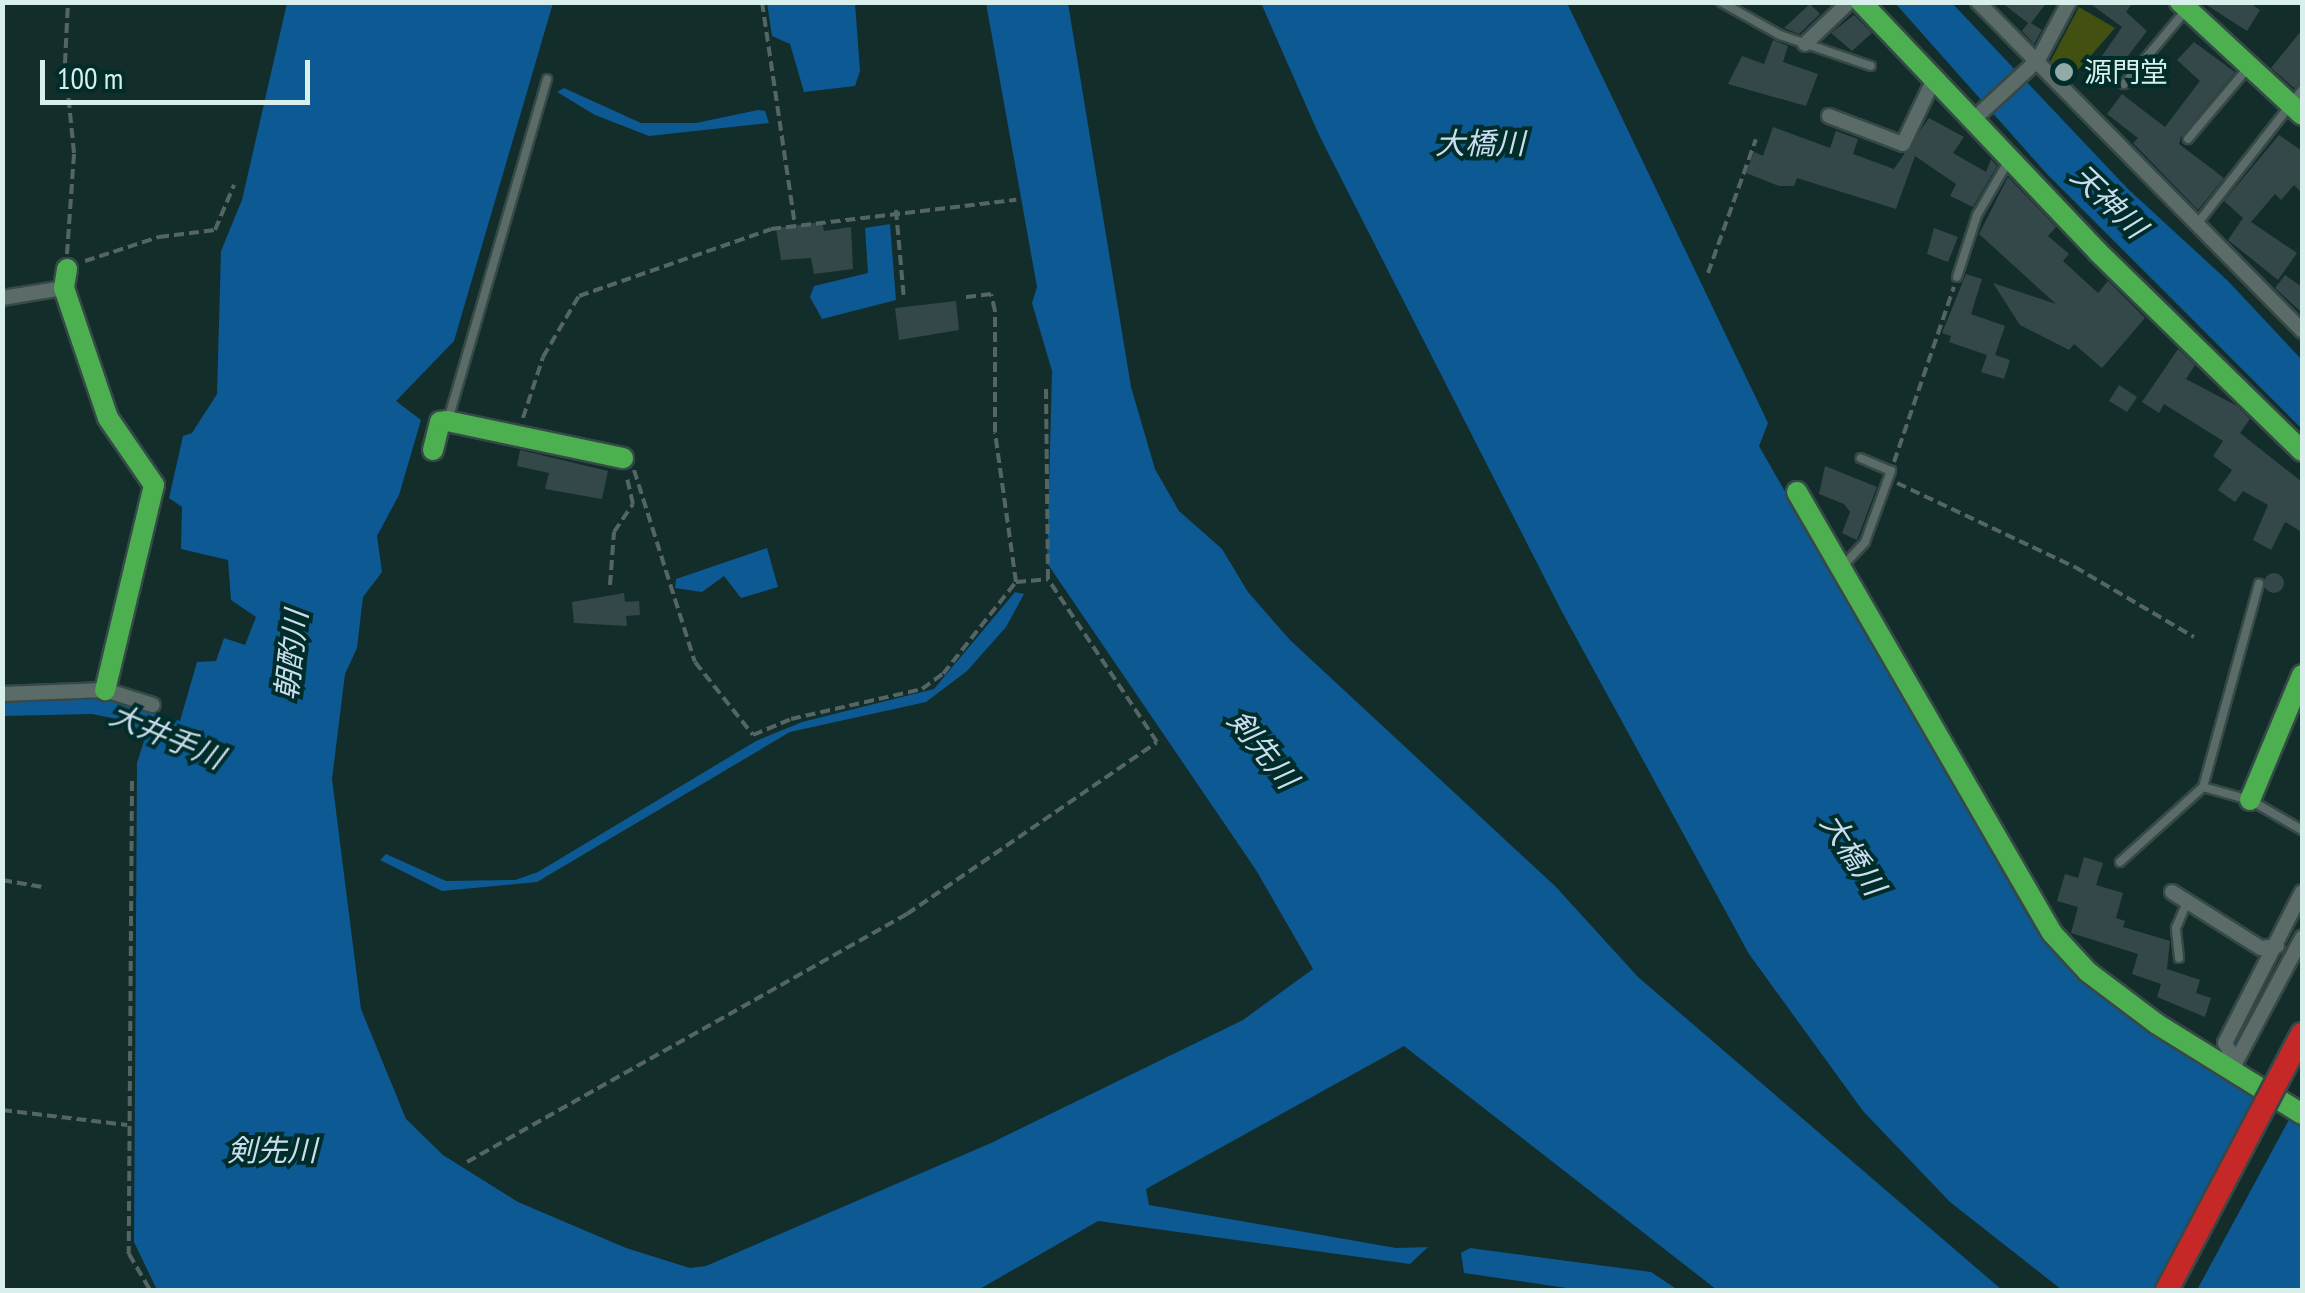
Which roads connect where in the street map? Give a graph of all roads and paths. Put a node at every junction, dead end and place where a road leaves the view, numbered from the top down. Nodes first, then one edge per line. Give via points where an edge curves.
1 (68, 2) edge
2 (762, 2) edge
3 (1722, 2) edge
4 (1849, 2) edge
5 (1860, 2) edge
6 (1978, 2) edge
7 (2070, 2) edge
8 (2184, 6) edge
9 (1805, 44) junction
10 (2036, 62) junction
11 (1872, 66) dead end
12 (2250, 66) junction
13 (547, 79) dead end
14 (1934, 79) junction
15 (2124, 84) dead end
16 (2299, 103) edge
17 (1828, 116) dead end
18 (1973, 120) junction
19 (1756, 139) dead end
20 (2188, 139) dead end
21 (2009, 160) junction
22 (234, 184) dead end
23 (1016, 200) dead end
24 (896, 210) junction
25 (795, 225) junction
26 (2195, 228) junction
27 (1708, 273) dead end
28 (1958, 277) joint
29 (65, 278) junction
30 (965, 297) dead end
31 (2, 298) edge
32 (904, 300) dead end
33 (2302, 331) edge
34 (1046, 384) dead end
35 (447, 421) junction
36 (517, 434) junction
37 (432, 450) dead end
38 (2302, 451) edge
39 (1861, 458) dead end
40 (628, 462) junction
41 (1889, 475) junction
42 (1797, 492) dead end
43 (1841, 568) junction
44 (1048, 579) junction
45 (1016, 582) junction
46 (2259, 584) dead end
47 (610, 585) dead end
48 (2194, 636) dead end
49 (2302, 675) edge
50 (106, 690) junction
51 (2, 694) edge
52 (153, 705) dead end
53 (132, 781) dead end
54 (2202, 788) junction
55 (2250, 800) junction
56 (2302, 830) edge
57 (2120, 862) dead end
58 (2, 880) edge
59 (42, 887) dead end
60 (2172, 892) dead end
61 (2302, 892) edge
62 (2186, 905) junction
63 (2302, 941) edge
64 (2277, 946) junction
65 (2179, 958) dead end
66 (2302, 1034) edge
67 (2234, 1066) junction
68 (2300, 1107) edge
69 (2, 1110) edge
70 (128, 1125) junction
71 (467, 1162) dead end
72 (150, 1290) edge
73 (2166, 1290) edge

1 - 29 path via 74,154
2 - 25 path
3 - 9 lane
4 - 9 street
5 - 14 main road
6 - 10 street
7 - 10 street
8 - 12 main road
8 - 15 lane
9 - 11 lane
10 - 18 street
10 - 26 street
12 - 16 main road
12 - 20 lane
13 - 35 lane
14 - 17 street via 1903,144
14 - 18 main road
16 - 26 lane
18 - 21 main road
19 - 27 path
21 - 28 lane via 1977,215
21 - 38 main road
22 - 29 path via 216,230 158,237
23 - 24 path
24 - 25 path
24 - 32 path
25 - 36 path via 580,296 543,358
26 - 33 street
28 - 41 path
29 - 31 street
29 - 50 main road via 108,418 154,484
30 - 45 path via 991,294 995,312 995,432
34 - 44 path
35 - 36 main road
35 - 37 main road via 440,422
36 - 40 main road
39 - 41 lane
40 - 45 path via 695,662 754,735 791,719 922,690 943,674
40 - 47 path via 633,504 614,532
41 - 43 lane via 1865,542
41 - 48 path via 2075,567
42 - 43 main road
43 - 67 main road via 2052,933 2110,990
44 - 45 path
44 - 71 path via 1158,742 906,914
46 - 54 lane
49 - 55 main road
50 - 51 street
50 - 52 street
53 - 70 path
54 - 55 lane
54 - 57 lane
55 - 56 lane
58 - 59 path
60 - 62 street
61 - 64 street
62 - 64 street via 2261,948
62 - 65 lane via 2176,928
63 - 67 street
64 - 67 street via 2225,1043
66 - 73 main road, bridge
67 - 68 main road
69 - 70 path
70 - 72 path via 129,1254

